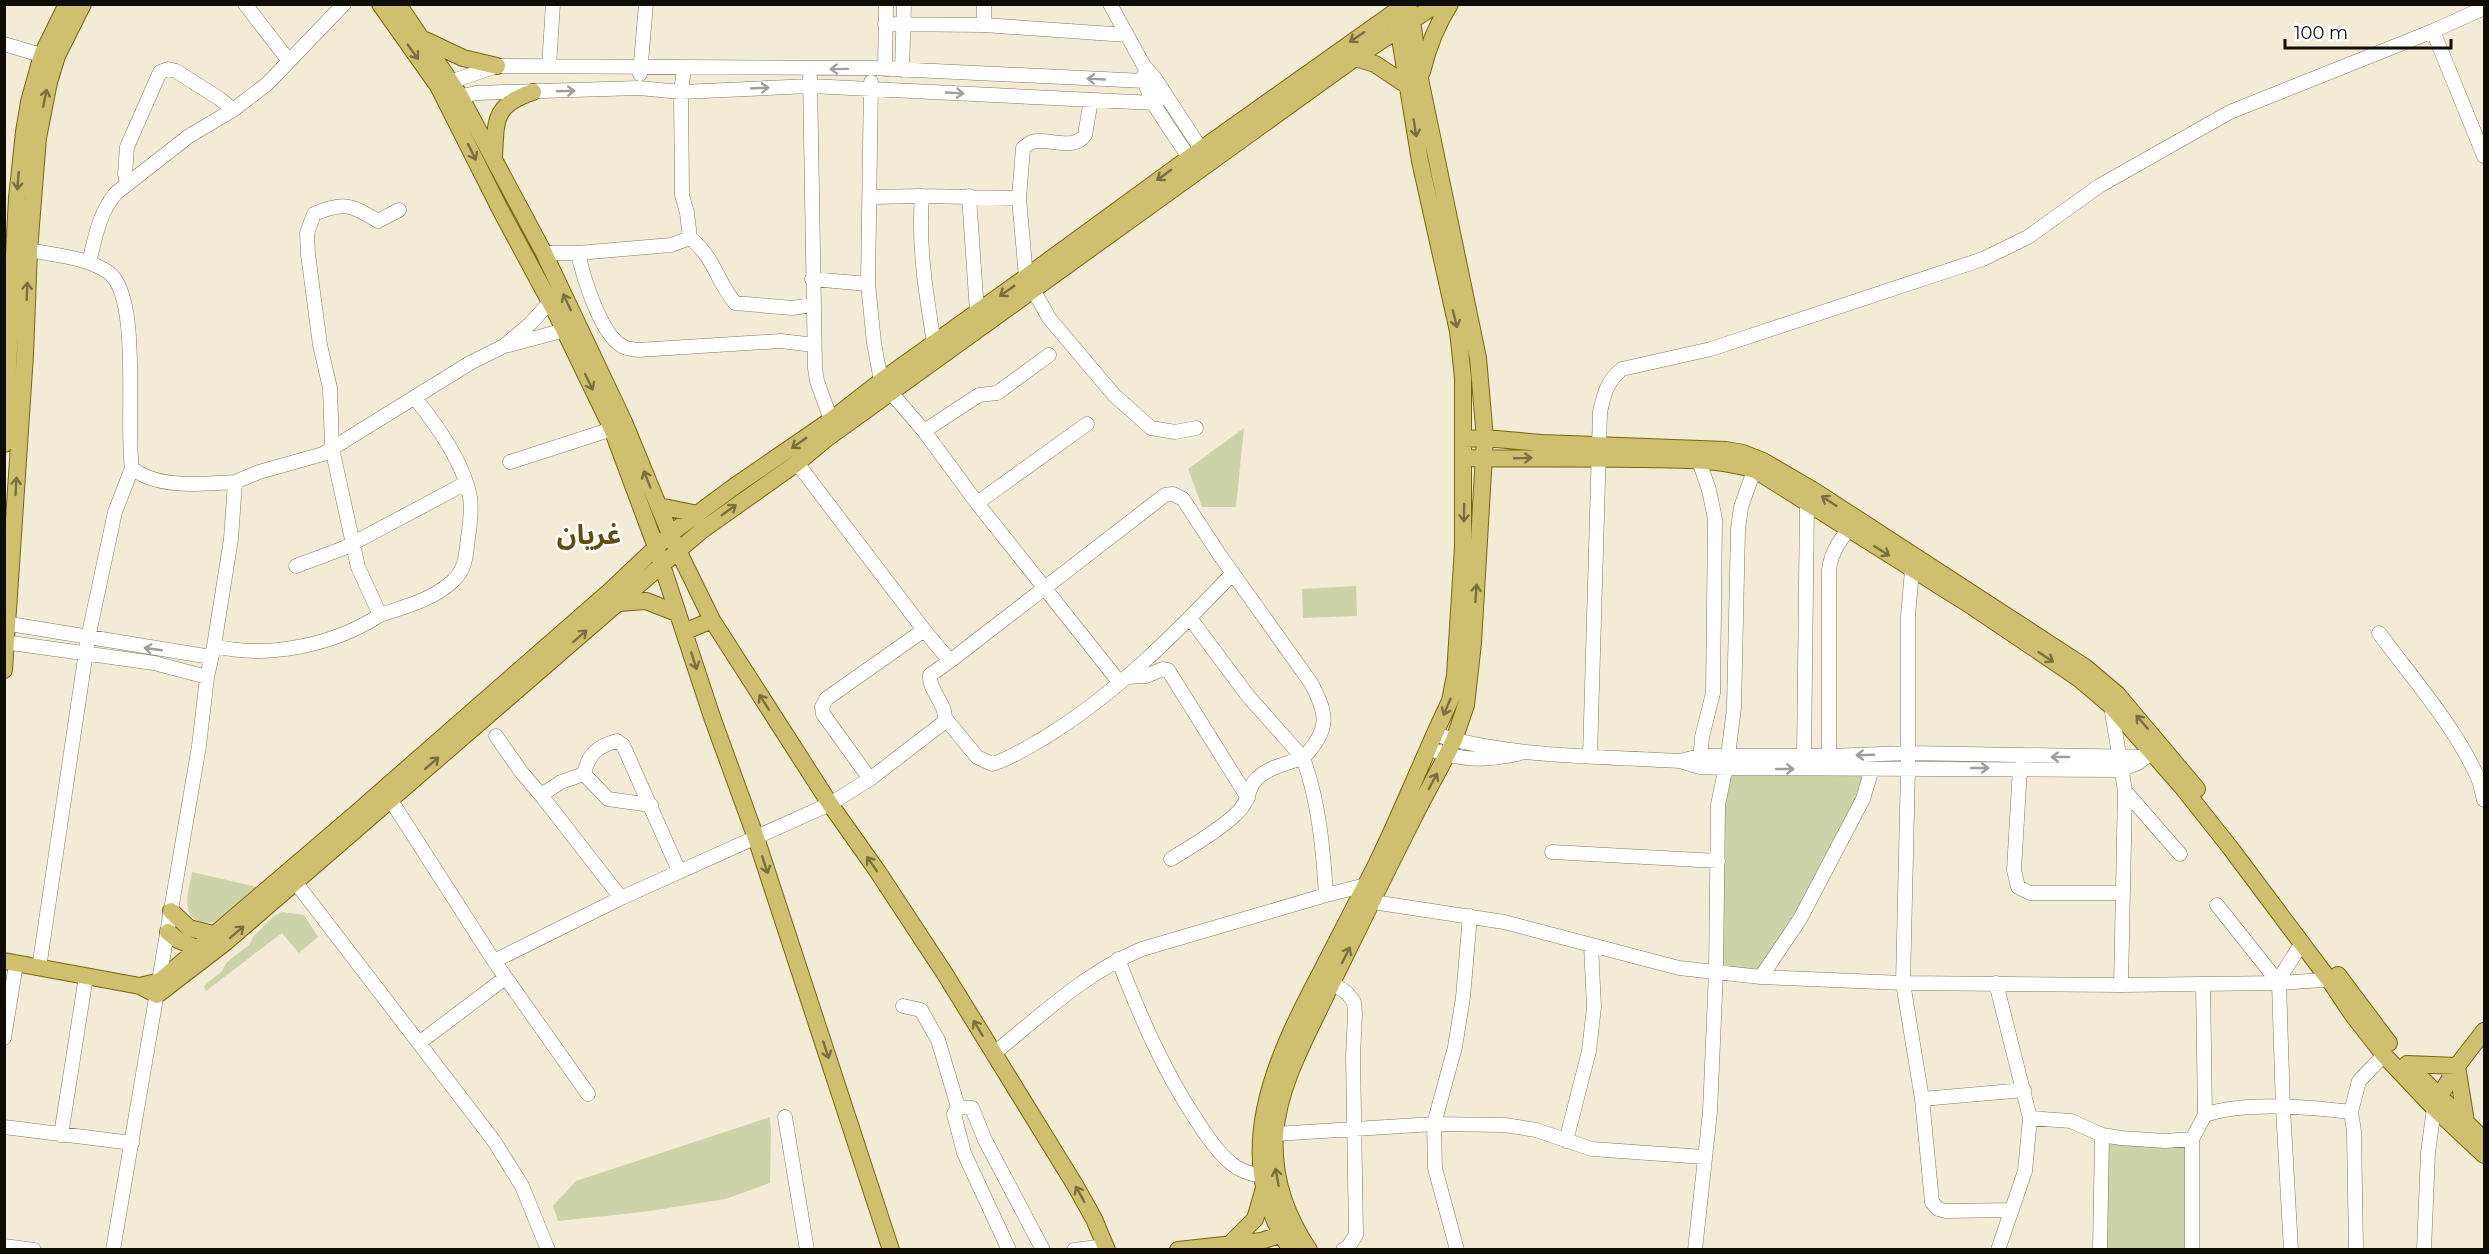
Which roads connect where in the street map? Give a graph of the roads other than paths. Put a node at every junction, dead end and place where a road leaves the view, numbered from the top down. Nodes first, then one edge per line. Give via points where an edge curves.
1 (67, 4) edge
2 (83, 4) edge
3 (245, 4) edge
4 (344, 4) edge
5 (380, 4) edge
6 (398, 4) edge
7 (553, 4) edge
8 (646, 4) edge
9 (886, 4) edge
10 (904, 4) edge
11 (984, 4) edge
12 (1110, 4) edge
13 (1437, 4) edge
14 (1450, 4) edge
15 (1402, 6) edge
16 (2484, 8) edge
17 (885, 24) junction
18 (903, 25) junction
19 (984, 26) junction
20 (1405, 26) junction
21 (2433, 31) junction
22 (1127, 34) junction
23 (423, 39) junction
24 (4, 44) edge
25 (49, 58) junction
26 (1355, 58) junction
27 (289, 61) junction
28 (497, 66) junction
29 (549, 66) junction
30 (640, 68) junction
31 (684, 68) junction
32 (810, 69) junction
33 (879, 69) junction
34 (902, 70) junction
35 (1149, 79) junction
36 (1414, 82) junction
37 (810, 86) junction
38 (639, 88) junction
39 (871, 89) junction
40 (448, 91) junction
41 (533, 92) junction
42 (681, 92) junction
43 (1160, 99) junction
44 (1090, 100) junction
45 (233, 110) junction
46 (1195, 153) junction
47 (2484, 156) edge
48 (494, 159) junction
49 (127, 183) junction
50 (922, 196) junction
51 (969, 196) junction
52 (870, 197) junction
53 (1019, 198) junction
54 (399, 210) dead end
55 (690, 238) junction
56 (29, 250) junction
57 (544, 253) junction
58 (578, 253) junction
59 (1448, 255) junction
60 (89, 263) junction
61 (812, 279) junction
62 (1030, 283) junction
63 (868, 284) junction
64 (550, 302) junction
65 (812, 304) junction
66 (977, 312) junction
67 (565, 330) junction
68 (934, 343) junction
69 (814, 345) junction
70 (504, 346) junction
71 (17, 355) junction
72 (1049, 355) dead end
73 (886, 387) junction
74 (415, 398) junction
75 (1087, 424) dead end
76 (1196, 428) dead end
77 (612, 429) junction
78 (825, 429) junction
79 (924, 431) junction
80 (1485, 438) junction
81 (1464, 439) junction
82 (4, 444) edge
83 (332, 448) junction
84 (1600, 452) junction
85 (1465, 459) junction
86 (1485, 459) junction
87 (1699, 461) junction
88 (510, 462) dead end
89 (797, 463) junction
90 (1757, 465) junction
91 (132, 468) junction
92 (235, 482) junction
93 (466, 483) junction
94 (1807, 502) junction
95 (977, 503) junction
96 (659, 506) junction
97 (698, 514) junction
98 (1853, 524) junction
99 (670, 534) junction
100 (354, 543) junction
101 (656, 547) junction
102 (679, 552) junction
103 (1915, 564) junction
104 (662, 565) junction
105 (296, 566) dead end
106 (1233, 573) junction
107 (1045, 586) junction
108 (619, 603) junction
109 (677, 613) junction
110 (380, 615) junction
111 (1190, 618) junction
112 (712, 621) junction
113 (6, 623) edge
114 (924, 630) junction
115 (684, 632) junction
116 (2379, 633) dead end
117 (88, 638) junction
118 (6, 642) edge
119 (212, 651) junction
120 (85, 655) junction
121 (950, 661) junction
122 (4, 670) edge
123 (207, 676) junction
124 (1124, 680) junction
125 (2112, 706) junction
126 (945, 718) junction
127 (496, 736) dead end
128 (1431, 741) junction
129 (1451, 748) junction
130 (2152, 752) junction
131 (1590, 756) junction
132 (1804, 756) junction
133 (1829, 756) junction
134 (1303, 758) junction
135 (1908, 760) junction
136 (1700, 761) junction
137 (1727, 762) junction
138 (2120, 763) junction
139 (2020, 768) junction
140 (1872, 769) junction
141 (584, 774) junction
142 (870, 779) junction
143 (2125, 791) junction
144 (541, 795) junction
145 (1248, 798) junction
146 (390, 799) junction
147 (2484, 800) edge
148 (830, 804) junction
149 (651, 805) junction
150 (756, 838) junction
151 (1552, 852) dead end
152 (2180, 854) dead end
153 (1171, 859) dead end
154 (1718, 861) junction
155 (679, 871) junction
156 (291, 876) junction
157 (1366, 885) junction
158 (2123, 893) junction
159 (1326, 895) junction
160 (621, 898) junction
161 (1373, 902) junction
162 (2217, 905) dead end
163 (171, 910) junction
164 (1470, 916) junction
165 (168, 932) junction
166 (213, 934) junction
167 (2302, 943) junction
168 (1591, 945) junction
169 (204, 952) junction
170 (1118, 959) junction
171 (494, 961) junction
172 (10, 962) edge
173 (39, 968) junction
174 (1716, 972) junction
175 (86, 976) junction
176 (1761, 977) junction
177 (505, 978) junction
178 (2335, 979) junction
179 (1333, 983) junction
180 (1903, 983) junction
181 (1996, 983) junction
182 (2279, 983) junction
183 (2203, 984) junction
184 (2121, 985) junction
185 (159, 988) junction
186 (903, 1006) dead end
187 (2484, 1031) edge
188 (4, 1038) edge
189 (419, 1043) junction
190 (993, 1054) junction
191 (2385, 1055) junction
192 (2407, 1064) junction
193 (2457, 1066) junction
194 (2024, 1090) junction
195 (588, 1094) dead end
196 (1922, 1099) junction
197 (2436, 1102) junction
198 (958, 1107) junction
199 (2283, 1108) junction
200 (2351, 1112) junction
201 (2205, 1115) junction
202 (785, 1117) dead end
203 (2030, 1118) junction
204 (2466, 1122) junction
205 (1434, 1124) junction
206 (4, 1127) edge
207 (1355, 1129) junction
208 (1275, 1134) junction
209 (62, 1135) junction
210 (2102, 1135) junction
211 (2192, 1139) junction
212 (2484, 1140) edge
213 (1566, 1141) junction
214 (132, 1143) junction
215 (2484, 1155) edge
216 (1704, 1157) junction
217 (1263, 1182) junction
218 (2012, 1210) junction
219 (1286, 1226) junction
220 (1232, 1244) junction
221 (4, 1246) edge
222 (1107, 1248) edge
223 (34, 1250) edge
224 (113, 1250) edge
225 (548, 1250) edge
226 (807, 1250) edge
227 (891, 1250) edge
228 (1009, 1250) edge
229 (1043, 1250) edge
230 (1074, 1250) edge
231 (1124, 1250) edge
232 (1178, 1250) edge
233 (1267, 1250) edge
234 (1291, 1250) edge
235 (1309, 1250) edge
236 (1343, 1250) edge
237 (1457, 1250) edge
238 (1695, 1250) edge
239 (1998, 1250) edge
240 (2100, 1250) edge
241 (2192, 1250) edge
242 (2291, 1250) edge
243 (2356, 1250) edge
244 (2424, 1250) edge

1 - 25 main road
2 - 25 main road
3 - 27 street
4 - 27 street
5 -> 40 main road
6 - 23 main road
7 - 29 street
8 - 30 street
9 - 17 street
10 - 18 street
11 - 19 street
12 - 22 street
13 - 20 main road
14 - 36 main road
15 - 20 main road
15 -> 46 main road
16 - 21 street
17 - 18 street
17 - 33 street
18 - 19 street
18 - 34 street
19 - 22 street
20 - 26 main road
20 - 36 main road
21 - 47 street
21 - 84 street via 2230,112 2099,186 2028,237 1983,259 1711,349 1622,369 1611,378 1604,393
22 - 35 street
23 - 28 main road via 463,58
23 - 40 main road
24 - 25 street
56 -> 25 main road
25 -> 71 main road via 29,102 19,170
26 - 36 main road
26 - 62 main road
27 - 45 street
28 - 29 street
28 - 40 street
29 - 30 street
30 - 31 street
30 - 38 street
31 - 32 street
31 - 42 street
33 -> 32 street
32 - 37 street
33 - 34 street
33 - 39 street
35 -> 34 street
35 - 43 street
36 - 59 main road
37 - 39 street
42 -> 37 street
37 - 61 street
41 -> 38 street
38 - 42 street
39 -> 44 street
39 - 52 street
40 - 41 street
40 - 48 main road
40 -> 64 main road via 501,211
41 - 48 main road via 504,105 495,130
42 - 55 street via 682,195
43 - 44 street
43 - 46 street
44 - 53 street via 1082,140 1032,142 1023,148
45 - 49 street via 189,136
45 - 49 street via 176,71 159,72 128,147
46 -> 62 main road
48 - 57 main road
49 - 60 street via 108,202
50 - 51 street
50 - 52 street
50 - 68 street via 922,265
51 - 53 street
51 - 66 street
52 - 63 street
53 - 62 street
54 - 83 street via 378,221 351,205 329,208 314,214 307,233 320,345 330,388
55 - 58 street via 671,245
55 - 65 street via 711,259 735,303 792,308
56 - 60 street
71 -> 56 main road
57 - 58 street
96 -> 57 main road
58 - 69 street via 589,295 612,338 623,347 638,350 781,341
59 - 80 main road via 1478,358
59 -> 81 main road via 1463,378
60 - 91 street via 117,280 124,298
61 - 63 street
61 - 65 street
62 -> 66 main road
62 - 73 main road
62 - 76 street via 1048,318 1069,344 1114,395 1151,428 1174,432
63 - 73 street via 874,343
64 - 67 main road
64 - 70 street
65 - 69 street
66 - 68 main road
67 - 70 street
67 -> 77 main road
68 - 73 main road
69 - 78 street
70 - 74 street
71 - 82 main road
113 -> 71 main road
72 - 79 street via 997,393 979,395
73 - 78 main road
73 - 79 street
74 - 83 street
74 - 93 street via 431,417
75 - 95 street
77 - 88 street
77 - 101 main road
78 - 89 main road
78 -> 97 main road
79 - 95 street
80 - 81 main road
80 - 84 main road
80 - 86 main road
81 - 85 main road
83 - 92 street
83 - 100 street
86 -> 84 main road
84 - 87 main road
84 - 90 main road via 1726,450
84 - 131 street
85 - 86 main road
85 -> 128 main road via 1455,675 1450,701
129 -> 86 main road via 1466,705
87 - 90 main road
87 - 136 street via 1714,519 1713,693
102 -> 89 main road via 732,508
89 - 114 street
90 - 94 main road
98 -> 90 main road
90 - 137 street via 1741,507 1738,528 1734,708
91 - 92 street via 141,476 158,480
91 - 117 street via 115,512
92 - 119 street via 231,539
93 - 100 street
93 - 110 street via 471,508 461,572 424,601
94 - 98 main road
94 - 132 street
95 - 107 street
96 - 97 main road
96 - 99 main road
97 - 99 main road
98 - 103 main road
98 - 133 street via 1830,558
99 - 101 main road
99 - 102 main road
100 - 105 street
100 - 110 street via 358,567
101 - 104 main road
101 - 156 main road
102 - 104 main road
102 - 112 main road
103 -> 125 main road
130 -> 103 main road via 2117,693 2085,667
103 - 135 street via 1908,616
104 - 108 main road
104 - 109 main road
106 - 107 street via 1183,499 1173,494 1165,495
106 - 111 street
106 - 134 street via 1322,704 1324,726 1314,747
107 - 121 street
107 - 124 street
108 - 109 main road via 646,601
146 -> 108 main road
109 - 115 main road
110 - 119 street via 336,636 286,649
111 - 124 street
111 - 134 street via 1248,696
112 - 115 main road
148 -> 112 main road
113 - 117 street
113 - 118 main road
114 - 121 street
114 - 142 street via 826,699 822,707 823,714
115 -> 150 main road
116 - 147 street via 2460,747 2479,781
119 -> 117 street
117 - 120 street
118 - 120 street
118 - 122 main road
119 - 123 street
120 - 123 street via 154,663
120 - 173 street
121 - 126 street via 930,675
123 - 163 street via 200,746
124 - 126 street via 1073,720 992,764 977,757
124 - 145 street via 1168,670
125 - 130 main road
125 - 138 street
126 - 142 street
127 - 144 street
128 - 129 street
128 - 157 main road
129 - 131 street via 1469,759 1529,752
161 -> 129 main road
130 - 138 street via 2138,763
130 - 167 main road
130 - 178 main road via 2285,902
131 - 136 street
132 - 133 street
132 - 137 street
135 -> 133 street
134 - 145 street via 1270,770 1254,782
134 - 159 street via 1314,786
138 -> 135 street
135 -> 139 street
135 - 140 street
135 - 180 street
136 - 137 street
137 -> 140 street
137 - 154 street via 1718,805
138 - 139 street
138 - 143 street
139 - 158 street via 2014,870 2018,887 2030,893
140 - 176 street via 1863,799 1800,919
141 - 144 street
141 - 149 street via 608,799
141 - 149 street via 587,760 595,751 617,741 623,745
142 - 148 street
143 - 152 street
143 - 158 street
144 - 160 street
145 - 153 street via 1227,822
146 - 156 main road
146 - 171 street
148 - 150 street
190 -> 148 main road via 945,974
149 - 155 street
150 - 155 street
150 -> 227 main road
151 - 154 street
154 - 174 street
155 - 160 street
156 - 166 main road
169 -> 156 main road
156 - 189 street
157 - 159 street
157 - 217 main road via 1284,1047 1268,1091 1262,1123
158 - 184 street
159 - 170 street
160 - 171 street
161 - 164 street
179 -> 161 main road
162 - 182 street
163 - 165 street
163 - 166 main road via 189,928
164 - 168 street via 1550,932
164 - 205 street via 1455,1047
165 - 169 main road
165 - 185 street
166 - 169 main road
167 - 178 main road
167 - 182 street
168 - 174 street via 1679,968
168 - 213 street via 1594,1007 1589,1052
169 - 185 main road
170 - 190 street
170 - 217 street via 1156,1052 1180,1096 1231,1164
171 - 177 street
172 - 173 main road
172 - 188 street
173 - 175 main road
174 - 176 street
174 - 216 street via 1710,1112
175 - 185 main road
175 - 209 street
176 - 180 street
177 - 189 street
177 - 195 street
178 - 182 street
178 - 191 main road via 2352,1014
178 - 192 main road
179 - 207 street via 1354,1002
179 - 208 main road via 1283,1092
180 - 181 street
180 - 196 street
181 - 184 street
181 - 194 street
182 - 183 street
182 - 199 street
183 - 184 street
183 - 201 street
185 - 214 street
186 - 198 street via 921,1010 938,1040
187 - 193 main road
189 - 225 street via 508,1161
222 -> 190 main road via 1075,1185
191 - 197 main road
191 - 200 street via 2360,1080
192 - 193 main road
192 - 197 main road
193 - 197 main road
193 - 204 main road
194 - 196 street
194 - 203 street
196 - 218 street via 1932,1202 1946,1211
197 - 204 main road
197 - 215 main road
197 - 244 street via 2426,1185
198 - 228 street via 954,1114 964,1152
198 - 229 street via 972,1108
199 - 200 street
199 - 201 street via 2220,1109
199 - 242 street
200 - 243 street
201 - 211 street
202 - 226 street
203 - 210 street via 2071,1121
203 - 218 street via 2025,1171
204 - 212 main road
205 - 207 street
205 - 213 street via 1505,1125 1536,1130
205 - 237 street via 1435,1168
206 - 209 street
207 - 208 street
207 - 236 street via 1356,1235
219 -> 208 main road via 1275,1163
209 - 214 street
210 - 211 street via 2166,1141
210 - 240 street
211 - 241 street
213 - 216 street via 1592,1149
214 - 224 street
216 - 238 street
217 - 219 main road
217 - 220 main road via 1255,1219
218 - 239 street
219 - 220 main road via 1261,1241
219 - 234 main road
219 - 235 main road
220 - 232 main road
220 - 233 main road
221 - 223 street
222 - 230 street
222 - 231 main road

